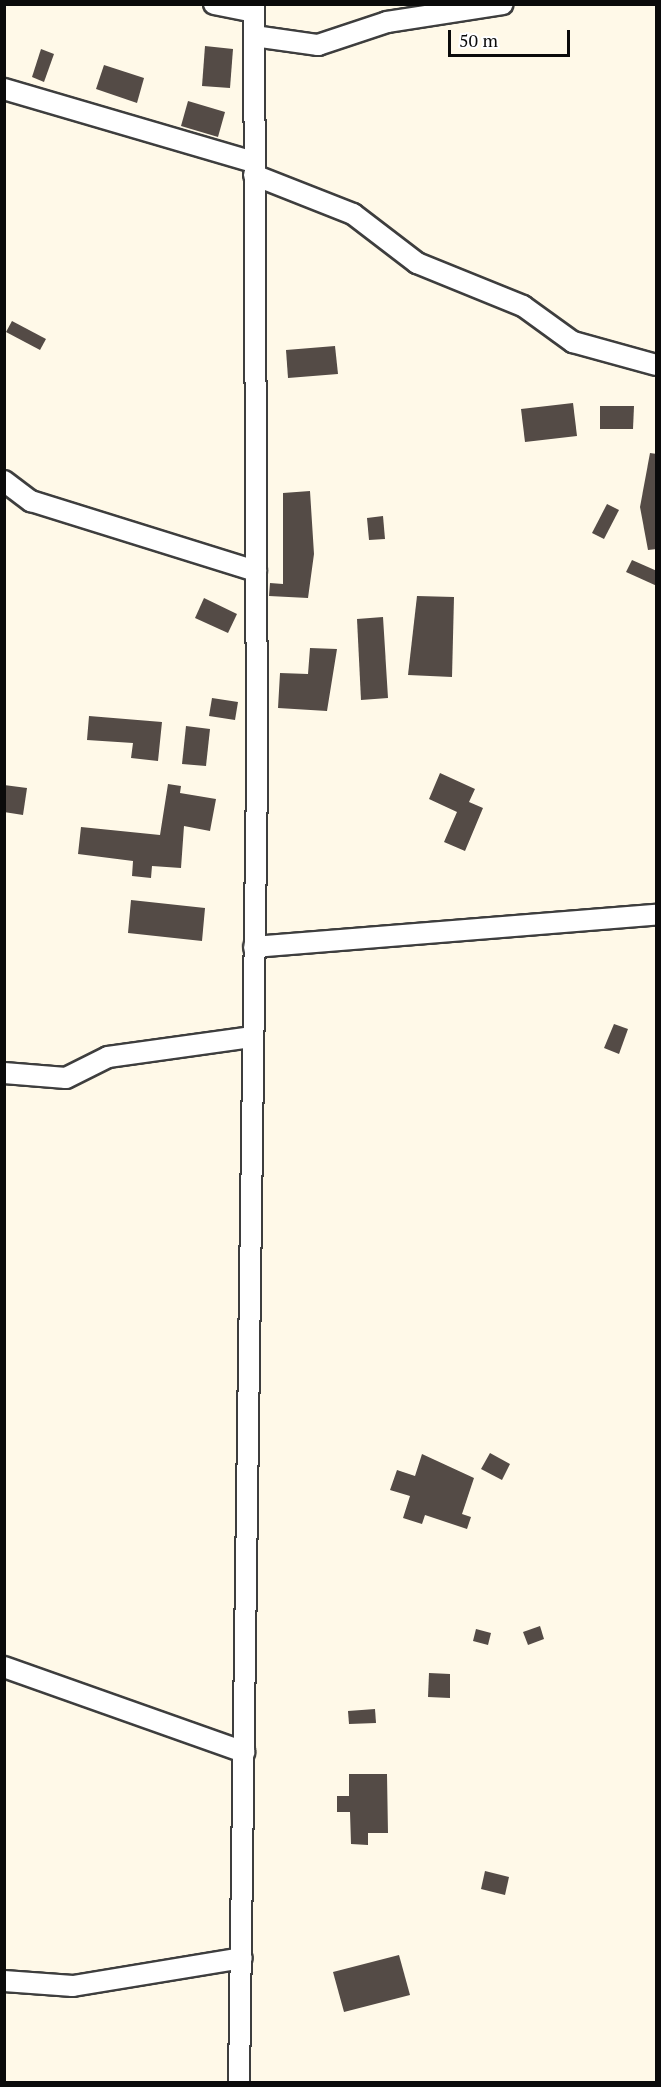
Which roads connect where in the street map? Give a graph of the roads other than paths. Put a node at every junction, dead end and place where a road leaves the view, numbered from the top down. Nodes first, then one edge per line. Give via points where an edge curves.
1 (214, 4) edge
2 (503, 4) edge
3 (254, 8) edge
4 (254, 36) junction
5 (4, 89) edge
6 (254, 169) junction
7 (657, 365) edge
8 (4, 481) edge
9 (256, 571) junction
10 (657, 915) edge
11 (254, 947) junction
12 (253, 1037) junction
13 (4, 1073) edge
14 (4, 1667) edge
15 (244, 1752) junction
16 (242, 1958) junction
17 (4, 1981) edge
18 (239, 2082) edge

1 - 3 street
2 - 4 street via 387,22 318,45
3 - 4 street
4 - 6 street
5 - 6 street
6 - 7 street via 353,214 417,263 523,306 573,342
6 - 9 street
8 - 9 street via 31,501
9 - 11 street
10 - 11 street
11 - 12 street
12 - 13 street via 108,1057 66,1078
12 - 15 street
14 - 15 street
15 - 16 street
16 - 17 street via 73,1986
16 - 18 street

